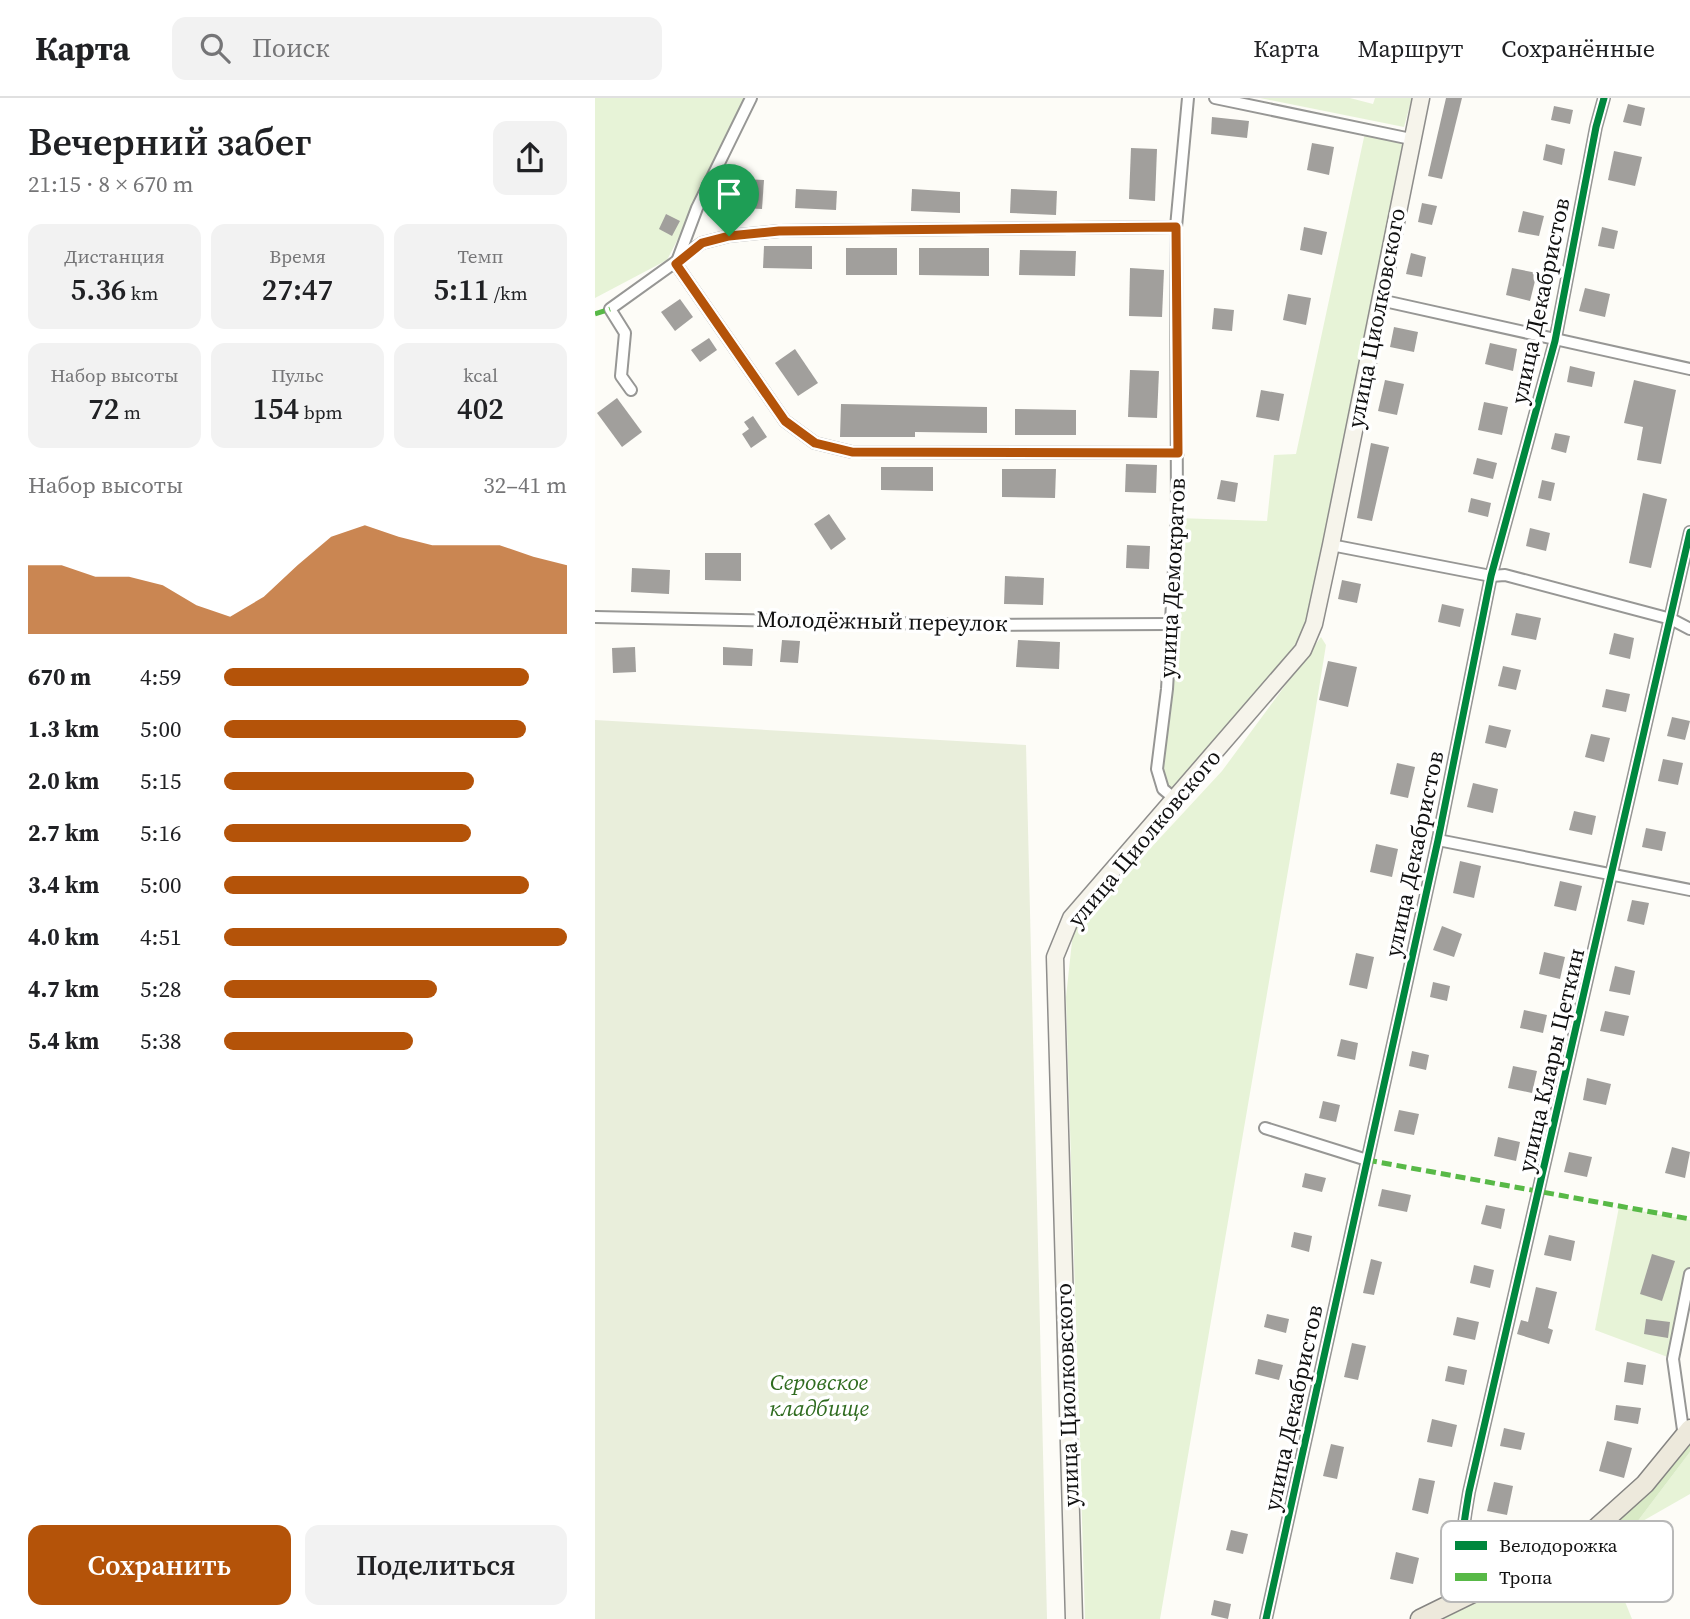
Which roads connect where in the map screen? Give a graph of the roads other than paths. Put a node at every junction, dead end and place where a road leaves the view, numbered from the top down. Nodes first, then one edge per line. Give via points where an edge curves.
1 (751, 98) edge
2 (1188, 98) edge
3 (1215, 98) edge
4 (1421, 98) edge
5 (1604, 98) edge
6 (1411, 139) junction
7 (1176, 227) junction
8 (676, 264) junction
9 (1380, 300) junction
10 (1555, 341) junction
11 (1690, 369) edge
12 (631, 390) dead end
13 (1178, 453) junction
14 (1690, 533) edge
15 (1331, 545) junction
16 (1491, 576) junction
17 (595, 617) edge
18 (1671, 619) junction
19 (1169, 624) junction
20 (1690, 629) edge
21 (1175, 799) junction
22 (1438, 840) junction
23 (1614, 874) junction
24 (1690, 890) edge
25 (1265, 1128) dead end
26 (1367, 1160) junction
27 (1690, 1274) edge
28 (1688, 1436) edge
29 (1465, 1521) edge
30 (1604, 1521) edge
31 (1457, 1602) edge
32 (1074, 1619) edge
33 (1266, 1619) edge
34 (1420, 1619) edge

1 - 8 street
2 - 7 street, улица Демократов
3 - 6 street
4 - 6 main road, улица Циолковского
5 - 10 street, улица Декабристов
6 - 9 main road, улица Циолковского
7 - 8 street via 779,231 702,243
7 - 13 street, улица Демократов
8 - 12 street via 610,309 625,332 621,376
8 - 13 street via 785,421 815,443 852,452
9 - 10 street
9 - 15 main road, улица Циолковского
10 - 11 street
10 - 16 street, улица Декабристов
13 - 19 street, улица Демократов
14 - 18 street, улица Клары Цеткин
15 - 16 street
15 - 21 main road, улица Циолковского via 1314,624 1303,650
16 - 18 street via 1506,575
16 - 22 street, улица Декабристов
17 - 19 street, Молодёжный переулок
18 - 20 street
18 - 23 street, улица Клары Цеткин
19 - 21 street, улица Демократов via 1157,769 1163,789
21 - 32 main road, улица Циолковского via 1071,918 1055,957
22 - 23 street
22 - 26 street, улица Декабристов
23 - 24 street
23 - 29 street, улица Клары Цеткин
25 - 26 street
26 - 33 street, улица Декабристов
27 - 28 street via 1674,1359
28 - 30 main road
31 - 34 main road

